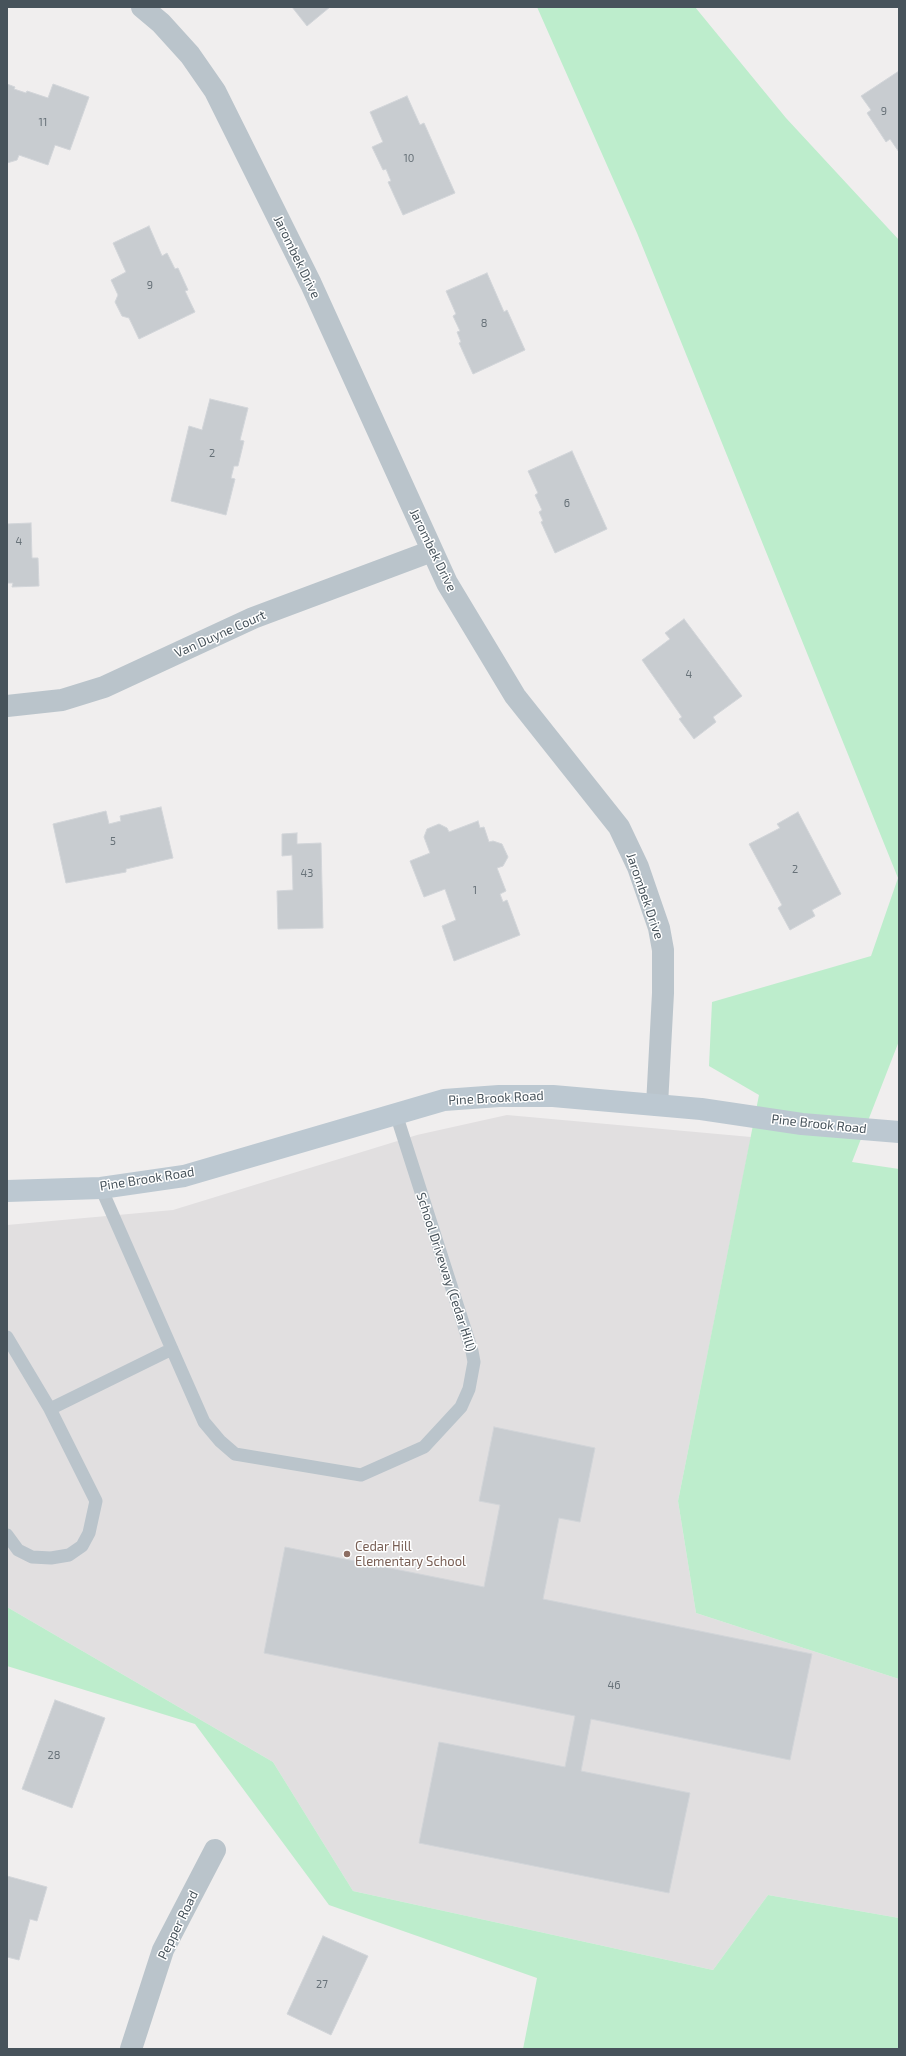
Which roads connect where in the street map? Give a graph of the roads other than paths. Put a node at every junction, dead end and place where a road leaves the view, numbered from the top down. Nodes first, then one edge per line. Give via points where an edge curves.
1 (142, 7) edge
2 (432, 551) junction
3 (7, 706) edge
4 (657, 1105) junction
5 (396, 1114) junction
6 (899, 1132) edge
7 (101, 1188) junction
8 (7, 1191) edge
9 (7, 1337) edge
10 (172, 1350) junction
11 (50, 1410) junction
12 (7, 1535) edge
13 (215, 1850) dead end
14 (131, 2049) edge

1 - 2 street, Jarombek Drive via 161,23 190,55 215,91 311,284
2 - 3 street, Van Duyne Court via 253,618 104,687 62,700
2 - 4 street, Jarombek Drive via 447,583 515,696 619,827 638,867 659,928 663,950 664,993
4 - 5 street, Pine Brook Road via 553,1096 499,1096 444,1100
4 - 6 street, Pine Brook Road via 731,1112 802,1124
5 - 7 street, Pine Brook Road via 184,1176
5 - 10 lane, School Driveway (Cedar Hill) via 474,1362 469,1389 461,1407 424,1447 361,1475 235,1454 220,1442 204,1422
7 - 8 street, Pine Brook Road
7 - 10 lane, School Driveway (Cedar Hill)
9 - 11 lane
10 - 11 lane
11 - 12 lane via 96,1501 89,1533 82,1546 69,1555 51,1558 32,1557 18,1550
13 - 14 street, Pepper Road via 163,1950

